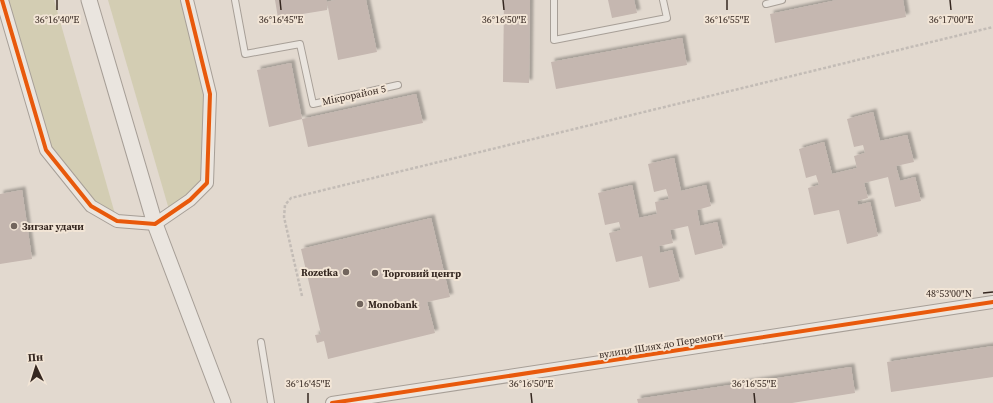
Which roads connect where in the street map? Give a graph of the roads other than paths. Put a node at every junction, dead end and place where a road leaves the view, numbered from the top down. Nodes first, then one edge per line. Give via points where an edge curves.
1 (2, 0) edge
2 (89, 0) edge
3 (187, 0) edge
4 (235, 0) edge
5 (554, 0) edge
6 (663, 0) edge
7 (782, 0) edge
8 (766, 4) dead end
9 (398, 85) dead end
10 (155, 224) junction
11 (993, 302) edge
12 (261, 342) dead end
13 (223, 403) edge
14 (271, 403) edge
15 (332, 403) edge

1 - 10 street via 46,150 91,206 117,221
2 - 10 street
3 - 10 street via 210,94 206,183 190,200
4 - 9 lane, Мікрорайон 5 via 245,54 300,44 313,104
5 - 6 lane via 554,40 667,18
7 - 8 lane
10 - 13 street
11 - 15 street, вулиця Шлях до Перемоги via 393,396
12 - 14 lane

